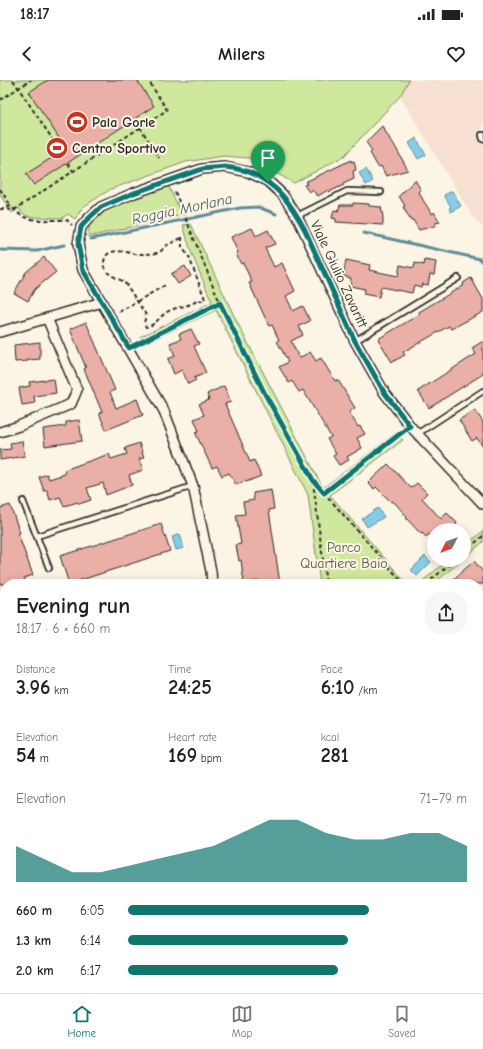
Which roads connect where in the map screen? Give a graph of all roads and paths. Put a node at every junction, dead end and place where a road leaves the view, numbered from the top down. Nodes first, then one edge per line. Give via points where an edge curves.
1 (13, 80) edge
2 (31, 80) edge
3 (148, 80) edge
4 (18, 88) junction
5 (0, 100) edge
6 (140, 127) junction
7 (483, 135) edge
8 (483, 138) edge
9 (61, 152) dead end
10 (159, 158) dead end
11 (68, 163) dead end
12 (73, 171) junction
13 (0, 189) edge
14 (175, 192) dead end
15 (381, 192) dead end
16 (11, 206) junction
17 (8, 207) dead end
18 (0, 209) edge
19 (14, 210) junction
20 (298, 216) junction
21 (81, 227) junction
22 (458, 278) dead end
23 (167, 284) dead end
24 (102, 302) junction
25 (137, 302) junction
26 (220, 303) junction
27 (111, 317) junction
28 (47, 318) junction
29 (0, 332) edge
30 (355, 341) junction
31 (129, 348) junction
32 (483, 391) edge
33 (410, 426) junction
34 (0, 432) edge
35 (417, 434) junction
36 (313, 480) junction
37 (193, 486) junction
38 (324, 493) junction
39 (24, 501) dead end
40 (483, 503) edge
41 (37, 536) junction
42 (483, 536) edge
43 (471, 546) edge
44 (447, 567) edge
45 (49, 568) dead end
46 (212, 579) edge
47 (325, 579) edge
48 (400, 579) edge
49 (432, 579) edge

1 - 4 path
2 - 4 path
3 - 6 path via 167,110
4 - 5 path
4 - 9 path
6 - 10 path
6 - 12 path
7 - 8 lane
11 - 12 path
12 - 19 path
13 - 16 path
14 - 26 path
15 - 20 lane via 347,191
16 - 17 path
16 - 19 path
18 - 19 path
19 - 21 path via 23,217 35,220 67,220 72,225
20 - 21 street, Viale Giulio Zavaritt via 283,195 268,182 248,172 225,167 202,169 134,193 101,207
20 - 30 street, Viale Giulio Zavaritt
21 - 24 street via 78,244 83,270
22 - 30 lane
23 - 25 path
24 - 27 street
24 - 28 street
25 - 25 path via 146,315 146,327 157,322 174,308 205,299 189,257 182,247 182,237 159,253 115,251 106,255 104,268 126,284
25 - 27 path
26 - 31 path
26 - 36 path via 265,394
27 - 31 street
28 - 29 street
28 - 34 street via 77,390 71,404
30 - 33 street, Viale Giulio Zavaritt via 384,392
31 - 37 street via 164,411
32 - 35 lane
33 - 35 street, Viale Giulio Zavaritt
33 - 38 path
35 - 40 street, Viale Giulio Zavaritt
36 - 38 path
36 - 47 path
37 - 41 lane
37 - 46 street
38 - 48 path
39 - 41 lane
41 - 45 lane
42 - 43 path
44 - 49 path

